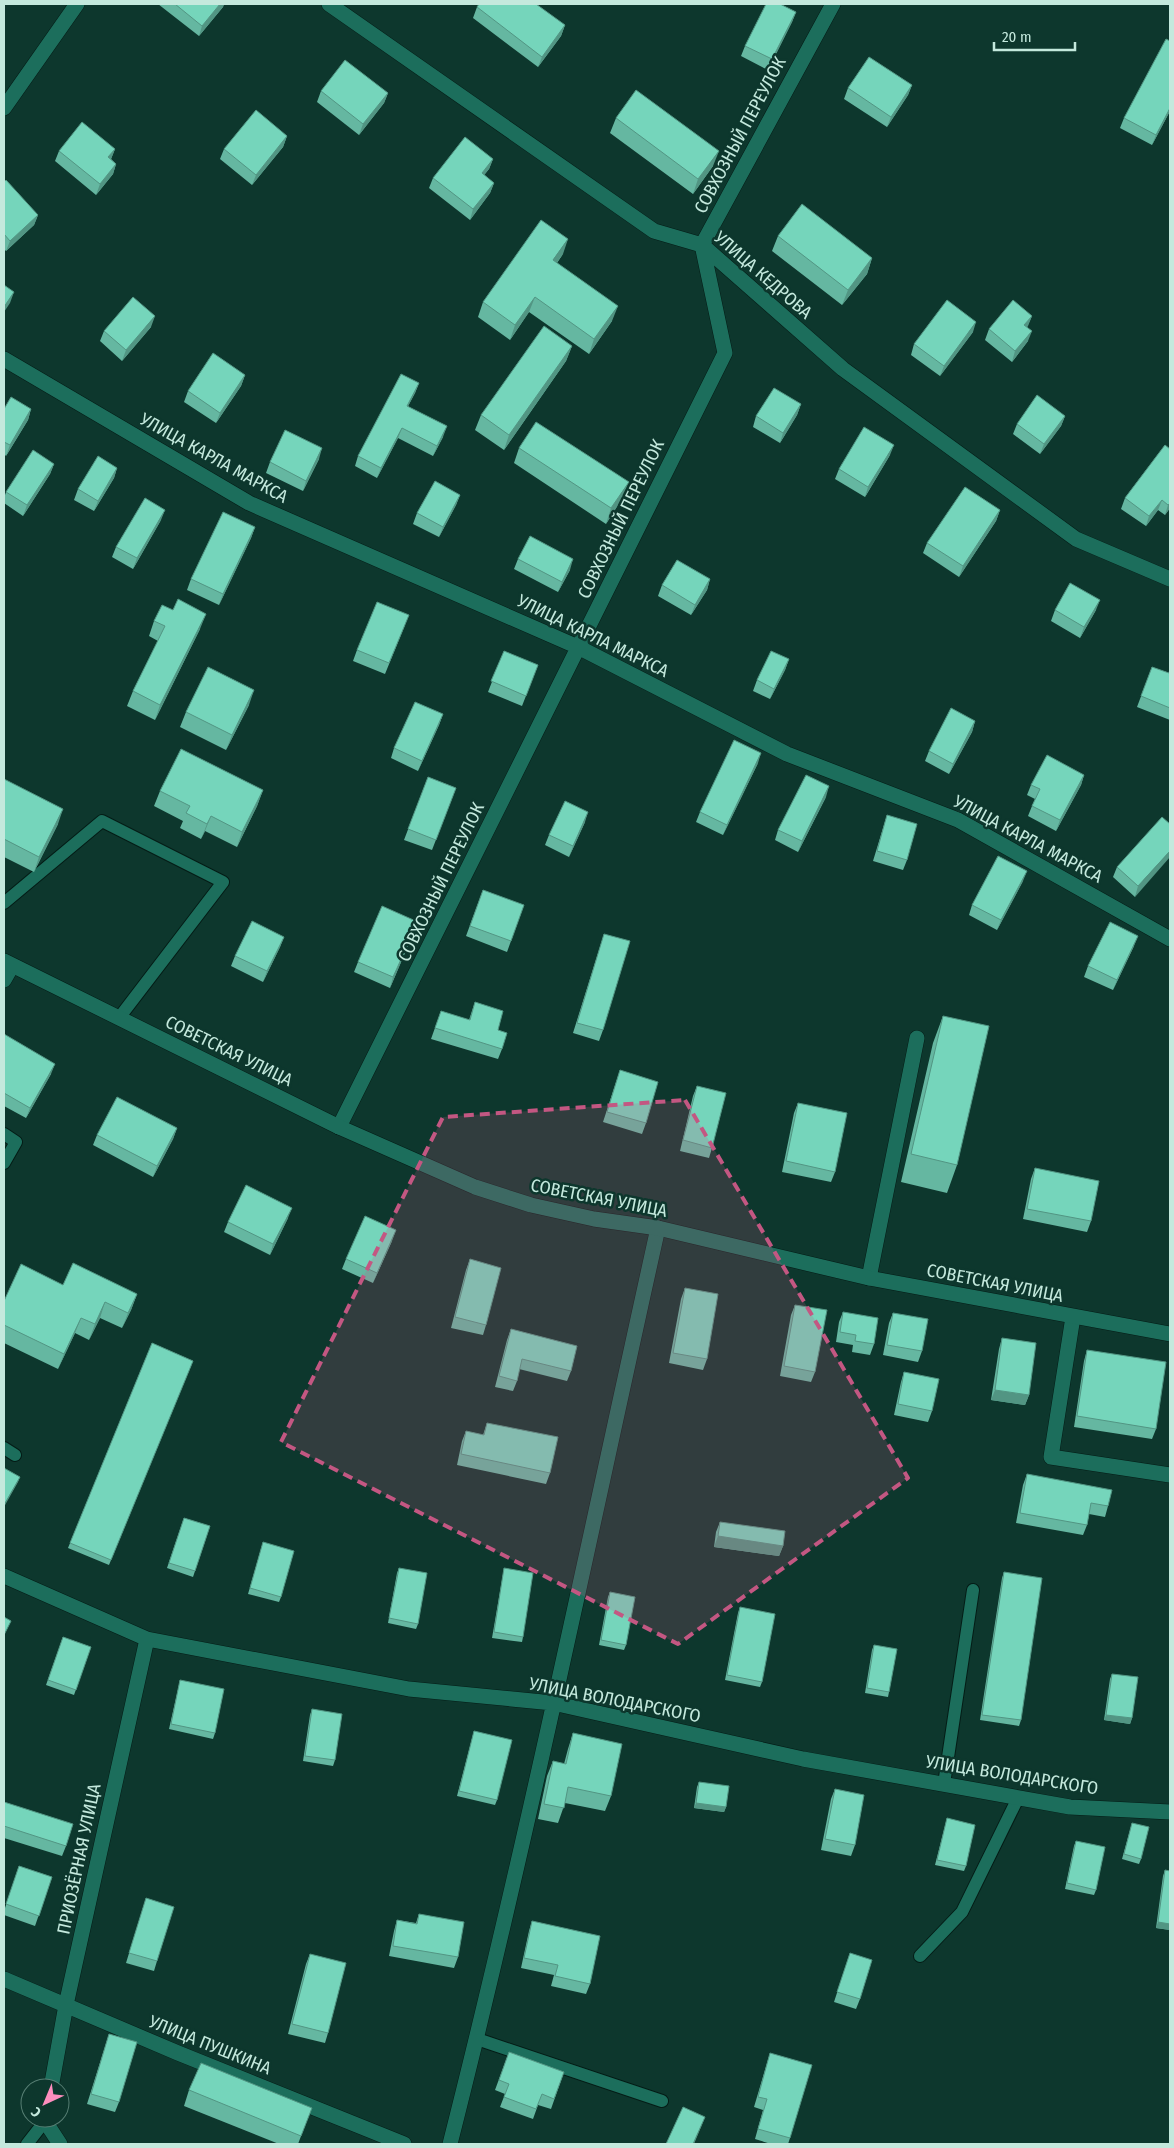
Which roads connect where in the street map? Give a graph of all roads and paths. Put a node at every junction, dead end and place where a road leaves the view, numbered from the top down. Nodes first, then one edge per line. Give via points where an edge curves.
1 (77, 4) edge
2 (329, 4) edge
3 (833, 4) edge
4 (4, 108) edge
5 (702, 245) junction
6 (4, 359) edge
7 (1170, 579) edge
8 (578, 647) junction
9 (4, 903) edge
10 (1170, 938) edge
11 (8, 964) edge
12 (4, 980) edge
13 (119, 1018) junction
14 (917, 1038) dead end
15 (340, 1127) junction
16 (4, 1134) edge
17 (4, 1164) edge
18 (658, 1228) junction
19 (869, 1278) junction
20 (1073, 1316) junction
21 (1170, 1334) edge
22 (4, 1448) edge
23 (15, 1455) dead end
24 (1170, 1475) edge
25 (4, 1576) edge
26 (973, 1590) dead end
27 (147, 1639) junction
28 (553, 1703) junction
29 (944, 1784) junction
30 (1018, 1798) junction
31 (1170, 1812) edge
32 (920, 1956) dead end
33 (4, 1979) edge
34 (66, 2005) junction
35 (477, 2039) junction
36 (53, 2078) edge
37 (662, 2101) dead end
38 (39, 2128) edge
39 (50, 2128) edge
40 (27, 2144) edge
41 (60, 2144) edge
42 (404, 2144) edge
43 (450, 2144) edge

1 - 4 street
2 - 5 street, УЛИЦА КЕДРОВА via 654,231
3 - 5 street, СОВХОЗНЫЙ ПЕРЕУЛОК
5 - 7 street, УЛИЦА КЕДРОВА via 843,369 1076,538
5 - 8 street, СОВХОЗНЫЙ ПЕРЕУЛОК via 725,353
6 - 8 street, УЛИЦА КАРЛА МАРКСА via 249,503
8 - 10 street, УЛИЦА КАРЛА МАРКСА via 787,754 958,820
8 - 15 street, СОВХОЗНЫЙ ПЕРЕУЛОК
9 - 13 lane via 102,821 224,882
11 - 12 street
11 - 13 street, СОВЕТСКАЯ УЛИЦА
13 - 15 street, СОВЕТСКАЯ УЛИЦА
14 - 19 street
15 - 18 street, СОВЕТСКАЯ УЛИЦА via 474,1187 531,1205 594,1219
16 - 17 lane via 16,1142
18 - 19 street, СОВЕТСКАЯ УЛИЦА
18 - 28 street
19 - 20 street, СОВЕТСКАЯ УЛИЦА
20 - 21 street, СОВЕТСКАЯ УЛИЦА
20 - 24 street via 1051,1457
22 - 23 lane
25 - 27 street, УЛИЦА ВОЛОДАРСКОГО
26 - 29 lane
27 - 28 street, УЛИЦА ВОЛОДАРСКОГО via 409,1688
27 - 34 street, ПРИОЗЁРНАЯ УЛИЦА
28 - 29 street, УЛИЦА ВОЛОДАРСКОГО via 802,1759
28 - 35 street
29 - 30 street, УЛИЦА ВОЛОДАРСКОГО
30 - 31 street, УЛИЦА ВОЛОДАРСКОГО via 1070,1807
30 - 32 lane via 962,1912
33 - 34 street, УЛИЦА ПУШКИНА
34 - 36 street, ПРИОЗЁРНАЯ УЛИЦА
34 - 42 street, УЛИЦА ПУШКИНА
35 - 37 lane
35 - 43 street
38 - 40 lane
39 - 41 street

